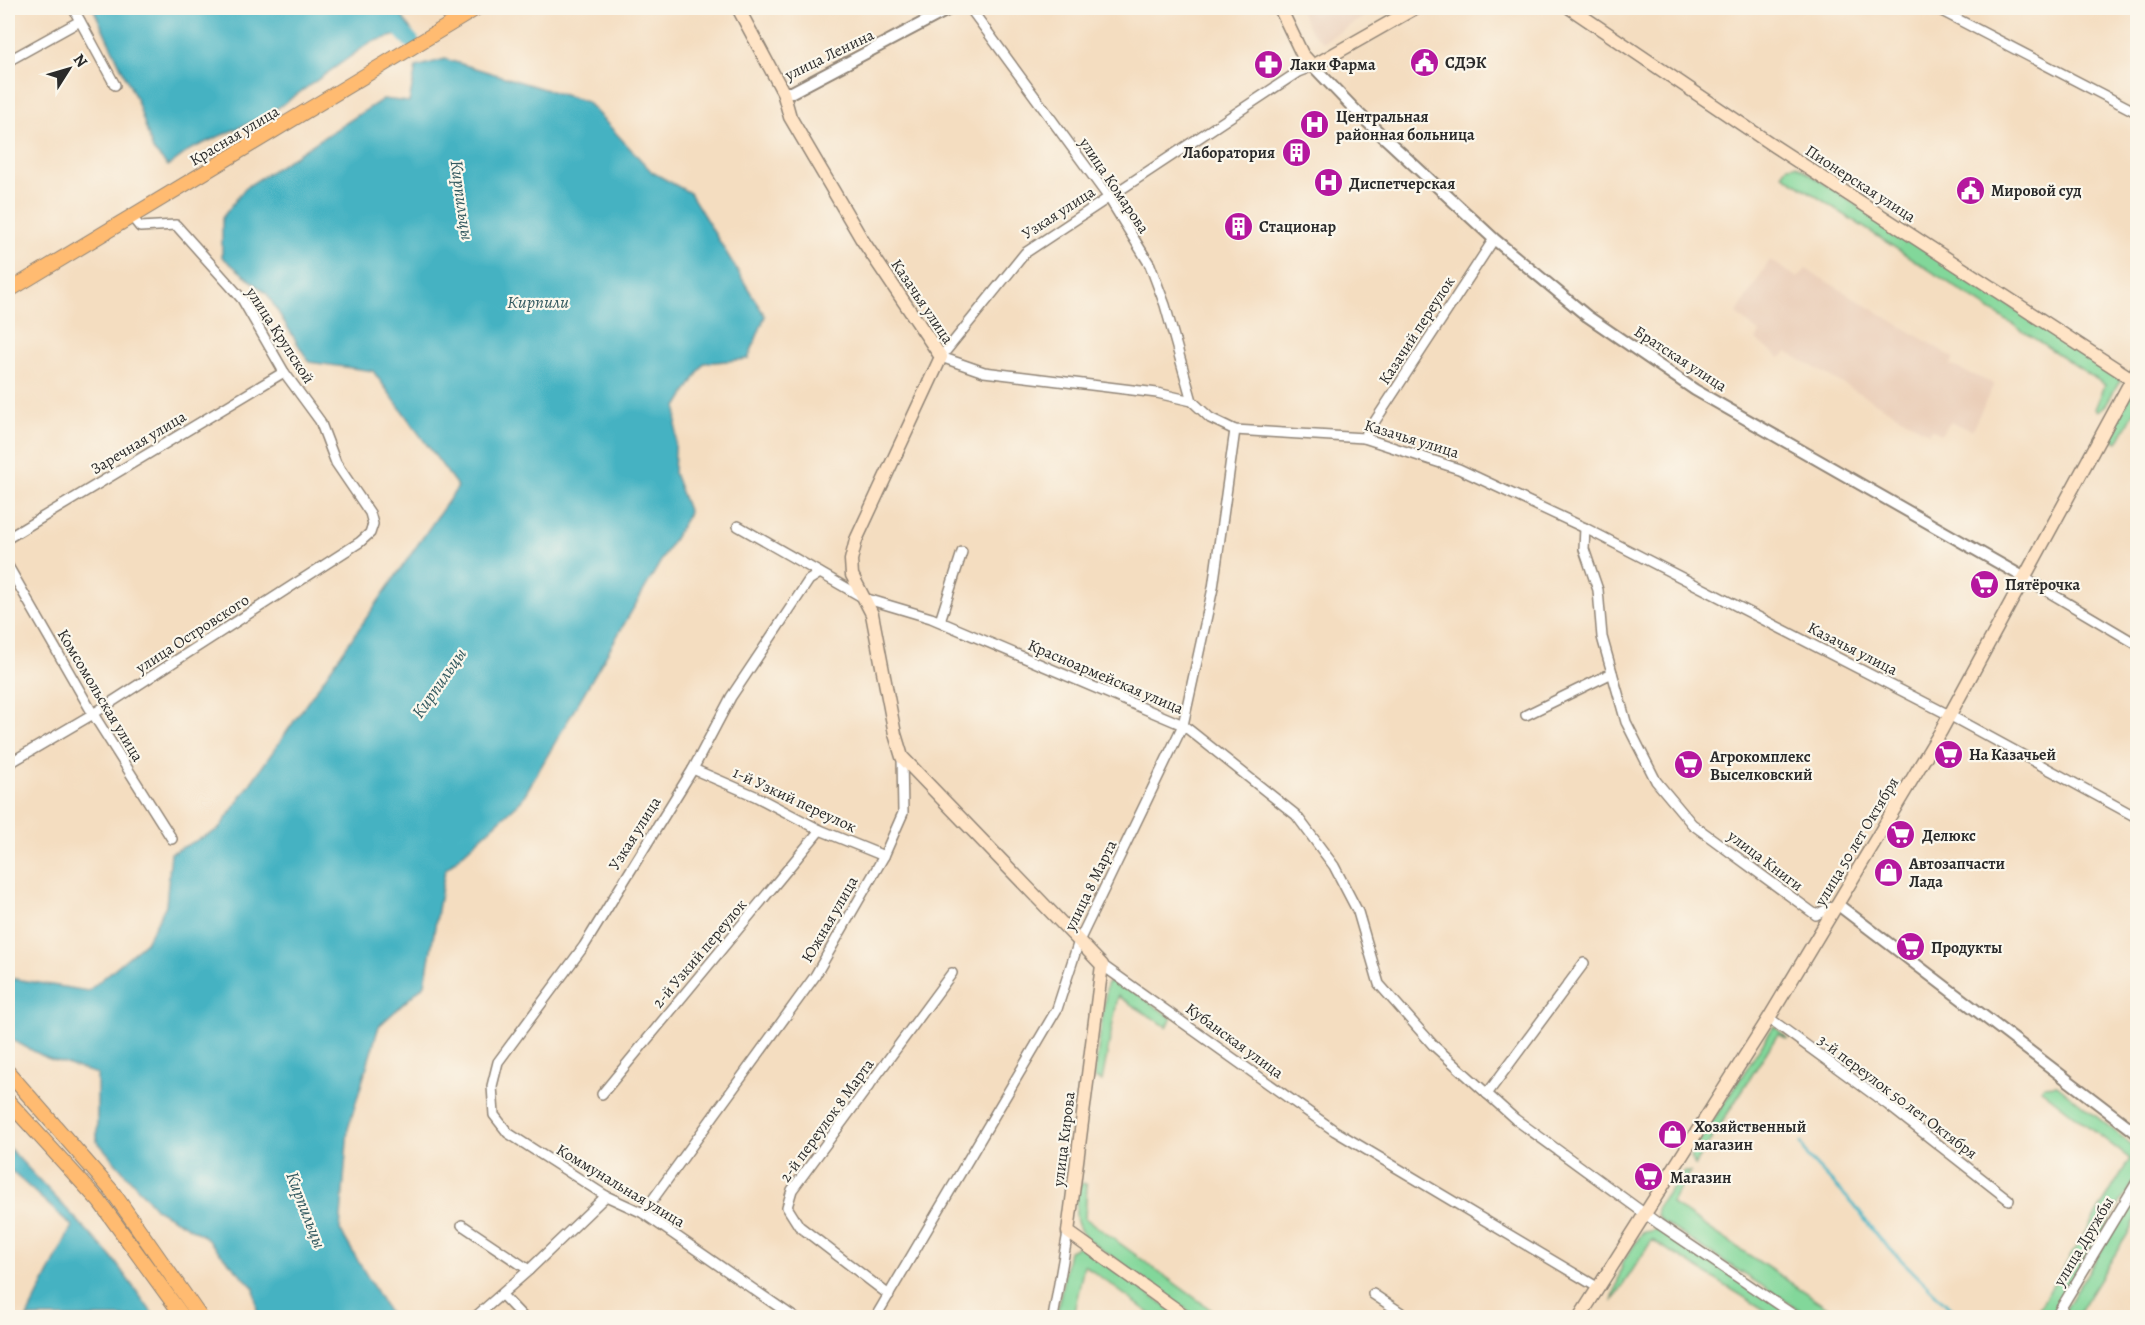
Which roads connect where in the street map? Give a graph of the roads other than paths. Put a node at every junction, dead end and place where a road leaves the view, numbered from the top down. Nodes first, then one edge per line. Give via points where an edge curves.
1 (73, 8) edge
2 (477, 8) edge
3 (738, 8) edge
4 (951, 8) edge
5 (970, 8) edge
6 (1280, 8) edge
7 (1415, 8) edge
8 (1570, 8) edge
9 (1935, 8) edge
10 (80, 21) junction
11 (8, 62) edge
12 (1313, 66) junction
13 (115, 85) dead end
14 (783, 92) junction
15 (2138, 113) edge
16 (1109, 198) junction
17 (132, 217) junction
18 (1494, 239) junction
19 (8, 291) edge
20 (940, 357) junction
21 (284, 372) junction
22 (2136, 377) edge
23 (1192, 401) junction
24 (1235, 430) junction
25 (1364, 438) junction
26 (370, 513) joint
27 (738, 526) dead end
28 (1585, 528) junction
29 (8, 538) edge
30 (963, 552) dead end
31 (8, 566) edge
32 (819, 573) junction
33 (2025, 578) junction
34 (864, 598) junction
35 (940, 621) junction
36 (2138, 645) edge
37 (1612, 673) junction
38 (93, 714) junction
39 (1526, 715) dead end
40 (1949, 716) junction
41 (1183, 725) junction
42 (902, 757) junction
43 (8, 764) edge
44 (693, 769) junction
45 (2138, 818) edge
46 (819, 831) junction
47 (172, 839) dead end
48 (884, 856) junction
49 (1837, 904) junction
50 (1079, 941) junction
51 (1584, 963) dead end
52 (1102, 964) junction
53 (952, 973) dead end
54 (1768, 1018) junction
55 (8, 1072) edge
56 (602, 1094) dead end
57 (1487, 1094) junction
58 (8, 1101) edge
59 (494, 1115) joint
60 (2138, 1134) edge
61 (2138, 1180) edge
62 (606, 1196) junction
63 (2008, 1200) dead end
64 (643, 1213) junction
65 (1645, 1214) junction
66 (462, 1225) dead end
67 (1068, 1232) junction
68 (530, 1270) junction
69 (1597, 1287) junction
70 (1373, 1294) dead end
71 (502, 1295) junction
72 (889, 1295) junction
73 (184, 1317) edge
74 (201, 1317) edge
75 (474, 1317) edge
76 (524, 1317) edge
77 (795, 1317) edge
78 (875, 1317) edge
79 (1053, 1317) edge
80 (1188, 1317) edge
81 (1409, 1317) edge
82 (1579, 1317) edge
83 (1798, 1317) edge
84 (2055, 1317) edge

1 - 10 street
2 - 17 main road, Красная улица
3 - 14 main road, Казачья улица
4 - 14 street, улица Ленина via 792,92
5 - 16 street, улица Комарова
6 - 12 main road, Братская улица via 1302,54
7 - 12 main road, Узкая улица
8 - 22 main road, Пионерская улица via 1774,147
9 - 15 street
10 - 11 street
10 - 13 street
12 - 16 street, Узкая улица via 1298,72
12 - 18 street, Братская улица
14 - 20 main road, Казачья улица via 790,117 855,228
16 - 20 street, Узкая улица via 1025,253
16 - 23 street, улица Комарова via 1150,265
17 - 19 main road, Красная улица
17 - 21 street, улица Крупской via 141,227 176,225 181,230 242,299
18 - 25 street, Казачий переулок
18 - 33 street, Братская улица via 1587,316 1695,390
20 - 23 street, Казачья улица via 984,372 1157,393
20 - 34 main road, Узкая улица via 856,540 850,567
21 - 26 street, улица Крупской via 320,421 336,463
21 - 29 street, Заречная улица
22 - 33 main road, улица 50 лет Октября
23 - 24 street, Казачья улица via 1210,418
24 - 25 street, Казачья улица
24 - 41 street, улица 8 Марта via 1213,588
25 - 28 street, Казачья улица via 1459,469
26 - 38 street, улица Островского via 373,524 360,542
27 - 32 street, Красноармейская улица
28 - 37 street, улица Книги via 1584,549 1598,590 1602,637
28 - 40 street, Казачья улица
30 - 35 street
31 - 38 street, Комсомольская улица
32 - 34 street, Красноармейская улица
32 - 44 street, Узкая улица via 809,580 731,697
33 - 36 street, Братская улица
33 - 40 main road, улица 50 лет Октября
34 - 35 street, Красноармейская улица
34 - 42 main road, Южная улица via 872,614
35 - 41 street, Красноармейская улица
37 - 39 street
37 - 49 street, улица Книги via 1626,722 1656,781 1692,824 1816,915
38 - 43 street, улица Островского
38 - 47 street, Комсомольская улица
40 - 45 street, Казачья улица
40 - 49 main road, улица 50 лет Октября
41 - 50 street, улица 8 Марта
41 - 57 street, Красноармейская улица via 1296,815 1334,866 1358,912 1379,984 1433,1045
42 - 48 street, Южная улица via 903,813
42 - 50 main road, Кубанская улица
44 - 46 street, 1-й Узкий переулок via 755,796
44 - 59 street, Узкая улица via 584,946 498,1062 492,1086
46 - 48 street, 1-й Узкий переулок
46 - 56 street, 2-й Узкий переулок
48 - 64 street, Южная улица via 815,976
49 - 54 main road, улица 50 лет Октября
49 - 60 street
50 - 52 main road, Кубанская улица
50 - 72 street, улица 8 Марта via 1058,1009
51 - 57 street
52 - 67 main road, улица Кирова
52 - 69 street, Кубанская улица via 1335,1131
53 - 72 street, 2-й переулок 8 Марта via 792,1190 787,1207 799,1226
54 - 63 street, 3-й переулок 50 лет Октября via 1888,1105
54 - 65 main road, улица 50 лет Октября
55 - 74 main road via 112,1191
57 - 65 street, Красноармейская улица
58 - 73 main road via 99,1201
59 - 62 street, Коммунальная улица via 508,1133
61 - 84 street, улица Дружбы
62 - 64 street, Коммунальная улица
62 - 68 street
64 - 77 street, Коммунальная улица
65 - 69 main road, улица 50 лет Октября
65 - 83 street, Красноармейская улица
66 - 68 street
67 - 79 street, улица Кирова
67 - 80 main road
68 - 71 street
69 - 82 main road, улица 50 лет Октября
70 - 81 street
71 - 75 street
71 - 76 street
72 - 78 street, улица 8 Марта

